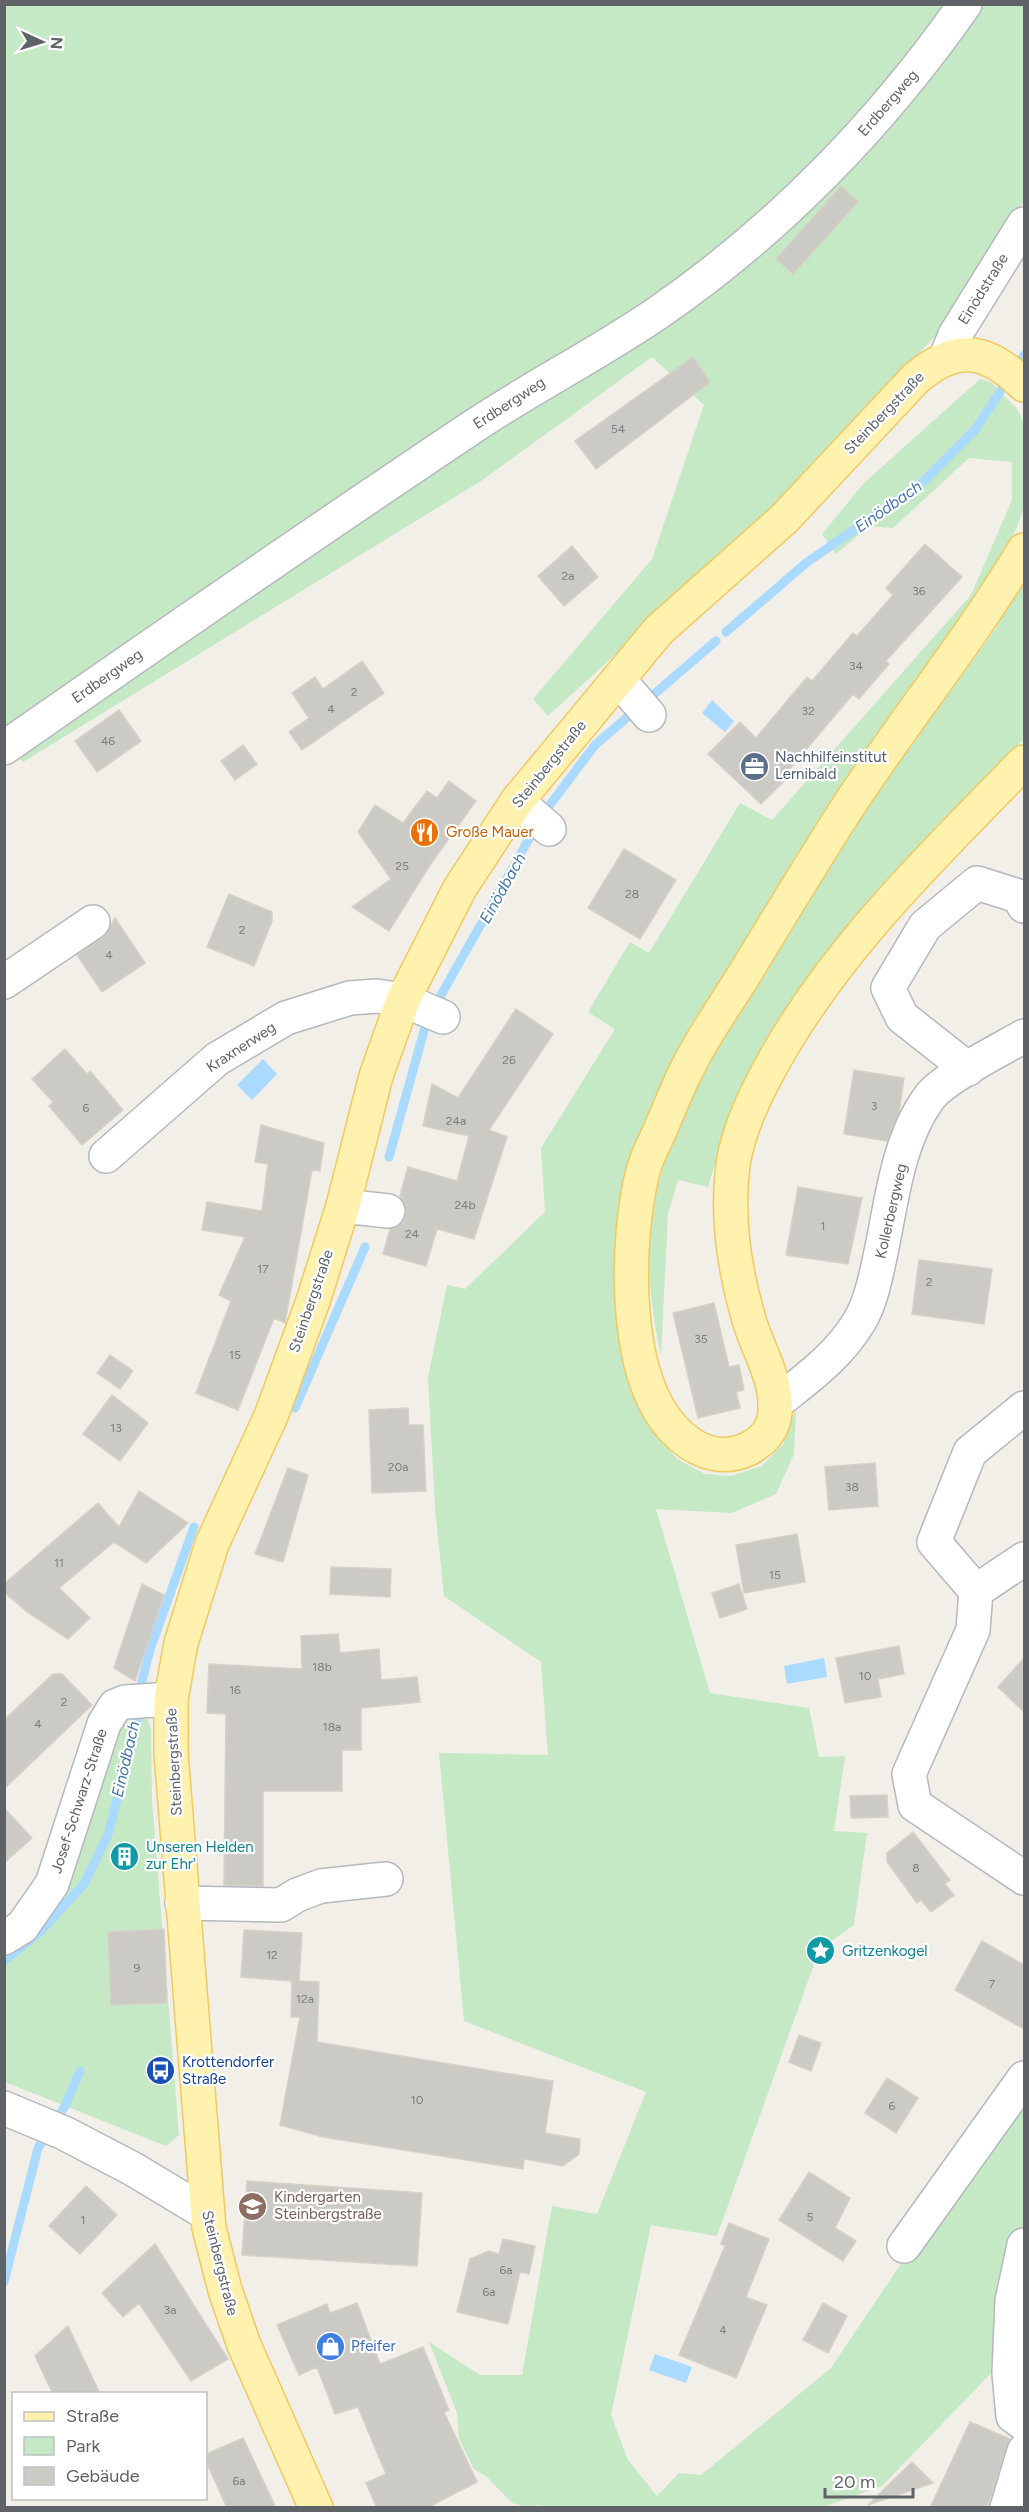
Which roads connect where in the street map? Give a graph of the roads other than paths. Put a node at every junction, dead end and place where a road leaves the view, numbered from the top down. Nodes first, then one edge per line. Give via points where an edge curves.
1 (965, 4) edge
2 (1024, 224) edge
3 (946, 357) junction
4 (1024, 386) edge
5 (1024, 550) edge
6 (4, 748) edge
7 (1024, 762) edge
8 (1024, 906) edge
9 (93, 922) dead end
10 (4, 982) edge
11 (426, 1010) junction
12 (1024, 1036) edge
13 (968, 1068) junction
14 (106, 1156) dead end
15 (343, 1206) junction
16 (388, 1211) dead end
17 (775, 1404) junction
18 (1024, 1408) edge
19 (1024, 1559) edge
20 (976, 1591) junction
21 (141, 1701) junction
22 (1024, 1878) edge
23 (386, 1879) dead end
24 (182, 1903) junction
25 (4, 1938) edge
26 (1024, 2078) edge
27 (4, 2108) edge
28 (206, 2213) junction
29 (904, 2246) dead end
30 (1024, 2246) edge
31 (1024, 2424) edge
32 (1024, 2451) edge
33 (316, 2508) edge
34 (1007, 2508) edge

1 - 6 street, Erdbergweg via 932,52 875,120 779,217 714,272 657,314 520,395 315,532
2 - 3 street, Einödstraße via 955,335
3 - 4 main road, Steinbergstraße via 980,354 1006,368
3 - 11 main road, Steinbergstraße via 916,378 784,519 659,630 638,701 536,818 460,888
5 - 17 main road via 990,607 848,806 817,856 688,1066 643,1169 630,1257 636,1334 659,1410 684,1441 706,1452 734,1454 766,1438 775,1419
7 - 17 main road via 840,958 754,1096 734,1156 729,1203 733,1255 750,1323 773,1384
8 - 13 street via 1018,896 977,883 925,926 888,988 902,1017
9 - 10 street
11 - 14 street, Kraxnerweg via 377,996 350,998 286,1018 217,1059
11 - 15 main road, Steinbergstraße via 376,1076
12 - 13 street, Kollerbergweg
13 - 17 street, Kollerbergweg via 931,1095 911,1128 873,1288 861,1321 814,1375
15 - 16 street
15 - 21 main road, Steinbergstraße via 270,1416 212,1544 181,1642
18 - 20 street via 970,1452 934,1542
19 - 20 street
20 - 22 street via 973,1630 909,1774 915,1805
21 - 24 main road, Steinbergstraße via 171,1753
21 - 25 street, Josef-Schwarz-Straße via 104,1724 52,1884 22,1927
23 - 24 street via 321,1886 297,1894 281,1905
24 - 28 main road, Steinbergstraße
26 - 29 street
27 - 28 street via 133,2169
28 - 33 main road, Steinbergstraße via 233,2315
30 - 31 street via 1012,2301 1009,2373 1013,2416
32 - 34 street

